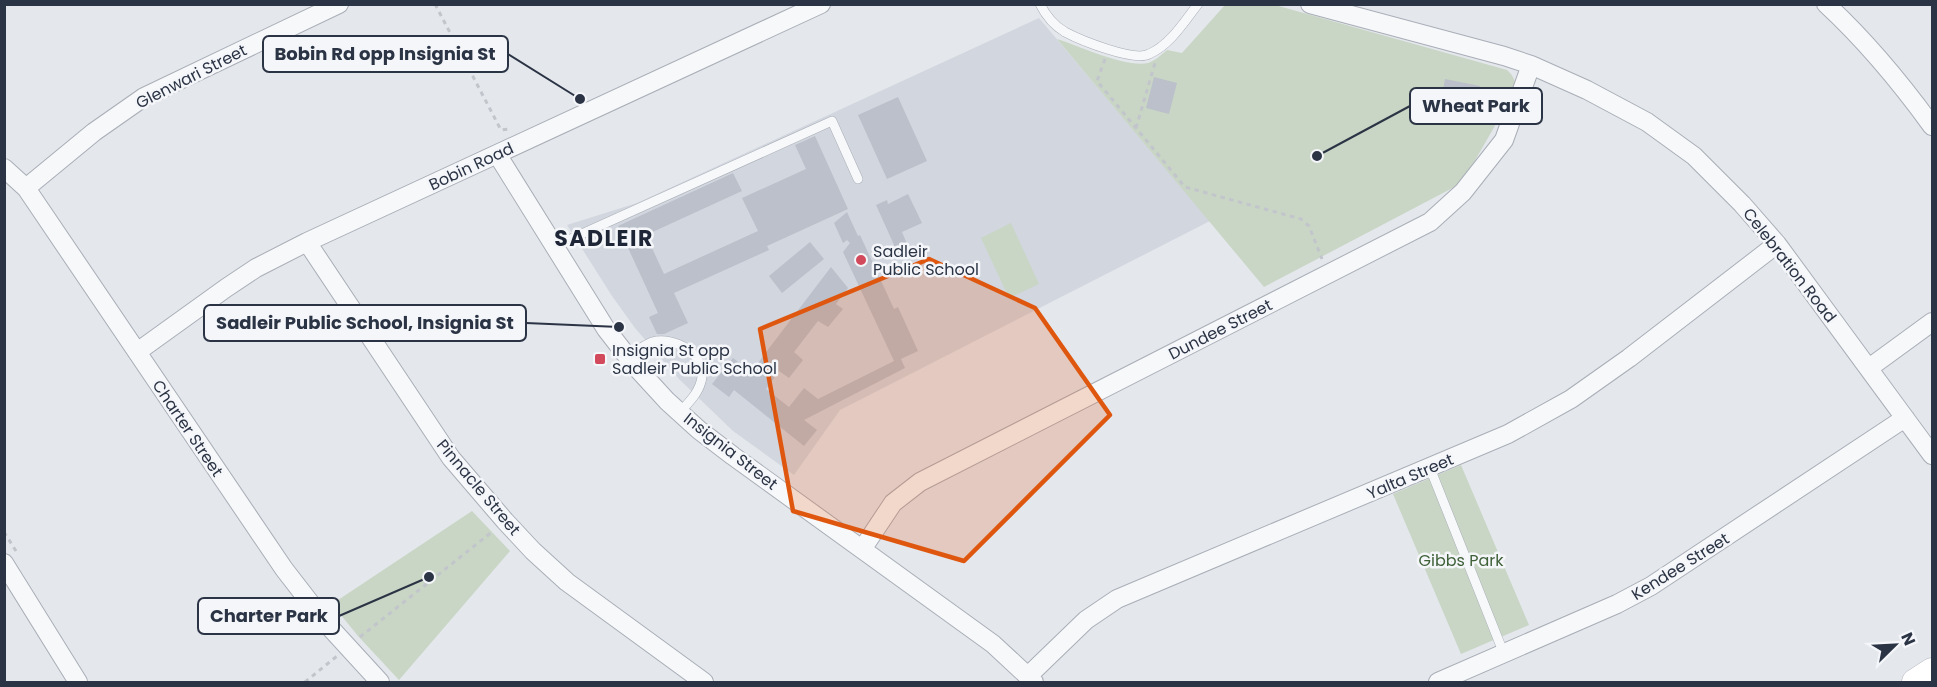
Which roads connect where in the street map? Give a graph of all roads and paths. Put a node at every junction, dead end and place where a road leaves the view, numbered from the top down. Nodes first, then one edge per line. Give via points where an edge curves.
1 (339, 4) edge
2 (435, 4) edge
3 (821, 4) edge
4 (1040, 4) edge
5 (1198, 4) edge
6 (1310, 4) edge
7 (1826, 4) edge
8 (1108, 49) junction
9 (1153, 52) junction
10 (1531, 65) junction
11 (1932, 126) edge
12 (1136, 128) junction
13 (513, 129) dead end
14 (497, 154) junction
15 (4, 168) edge
16 (858, 179) dead end
17 (26, 188) junction
18 (307, 242) junction
19 (1777, 244) junction
20 (555, 246) junction
21 (1329, 273) junction
22 (1932, 322) edge
23 (137, 352) junction
24 (628, 357) junction
25 (1869, 368) junction
26 (680, 412) junction
27 (1905, 418) junction
28 (1932, 454) edge
29 (1430, 468) junction
30 (497, 528) dead end
31 (863, 548) junction
32 (4, 563) edge
33 (357, 639) dead end
34 (339, 654) dead end
35 (1504, 654) junction
36 (1932, 671) edge
37 (1031, 679) edge
38 (78, 682) edge
39 (305, 682) edge
40 (380, 682) edge
41 (704, 682) edge
42 (1438, 682) edge
43 (1915, 682) edge

1 - 17 street, Glenwari Street via 144,97
2 - 13 path via 501,130
3 - 14 street, Bobin Road
4 - 8 lane via 1047,18 1064,32
5 - 9 lane via 1164,45
6 - 10 street, Celebration Road
7 - 11 street via 1901,83
8 - 9 lane via 1133,57
8 - 12 path via 1097,81
9 - 12 path via 1155,63
10 - 19 street, Celebration Road via 1647,122 1685,149
10 - 21 street, Dundee Street via 1504,140 1463,192 1430,222
12 - 21 path via 1185,187 1301,219 1309,226
14 - 18 street, Bobin Road
14 - 20 street, Insignia Street
15 - 17 street, Charter Street
16 - 20 lane via 832,121
17 - 23 street, Charter Street
18 - 23 street, Bobin Road via 256,268
18 - 41 street, Pinnacle Street via 451,458 532,551 567,582
19 - 25 street, Celebration Road
19 - 29 street, Yalta Street via 1571,399 1508,434
20 - 24 street, Insignia Street via 606,330
21 - 31 street, Dundee Street via 920,482 893,503
22 - 25 street
23 - 40 street, Charter Street via 284,569 339,639
24 - 26 street, Insignia Street
24 - 26 lane via 652,342 672,342 688,349 700,363 702,377 697,393
25 - 27 street, Celebration Road
26 - 31 street, Insignia Street via 699,430
27 - 28 street, Celebration Road
27 - 35 street, Kendee Street via 1651,586
29 - 35 lane
29 - 37 street, Yalta Street via 1117,599 1086,620
30 - 33 path
31 - 37 street, Insignia Street via 993,644
32 - 38 street
34 - 39 path
35 - 42 street, Kendee Street
36 - 43 street

